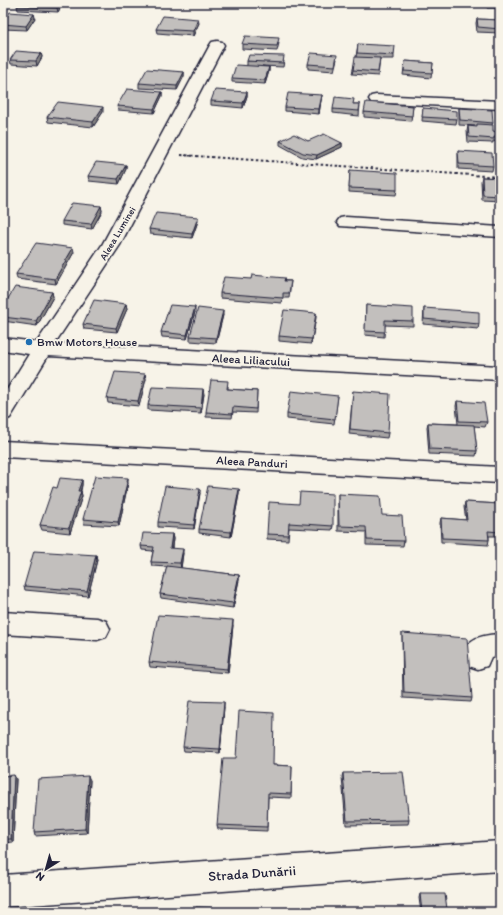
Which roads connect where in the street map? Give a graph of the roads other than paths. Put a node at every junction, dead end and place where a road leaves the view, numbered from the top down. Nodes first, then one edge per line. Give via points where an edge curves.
1 (217, 45) dead end
2 (376, 99) dead end
3 (500, 105) edge
4 (346, 222) dead end
5 (500, 232) edge
6 (3, 344) edge
7 (42, 349) junction
8 (500, 374) edge
9 (3, 414) edge
10 (3, 449) edge
11 (500, 475) edge
12 (3, 623) edge
13 (97, 629) dead end
14 (500, 645) edge
15 (478, 658) dead end
16 (500, 856) edge
17 (3, 891) edge

1 - 7 street, Aleea Luminei via 111,245
2 - 3 street
4 - 5 street
6 - 7 street, Aleea Liliacului
7 - 8 street, Aleea Liliacului
7 - 9 street, Aleea Luminei
10 - 11 street, Aleea Panduri
12 - 13 street
14 - 15 street via 483,646 478,652
16 - 17 street, Strada Dunării

